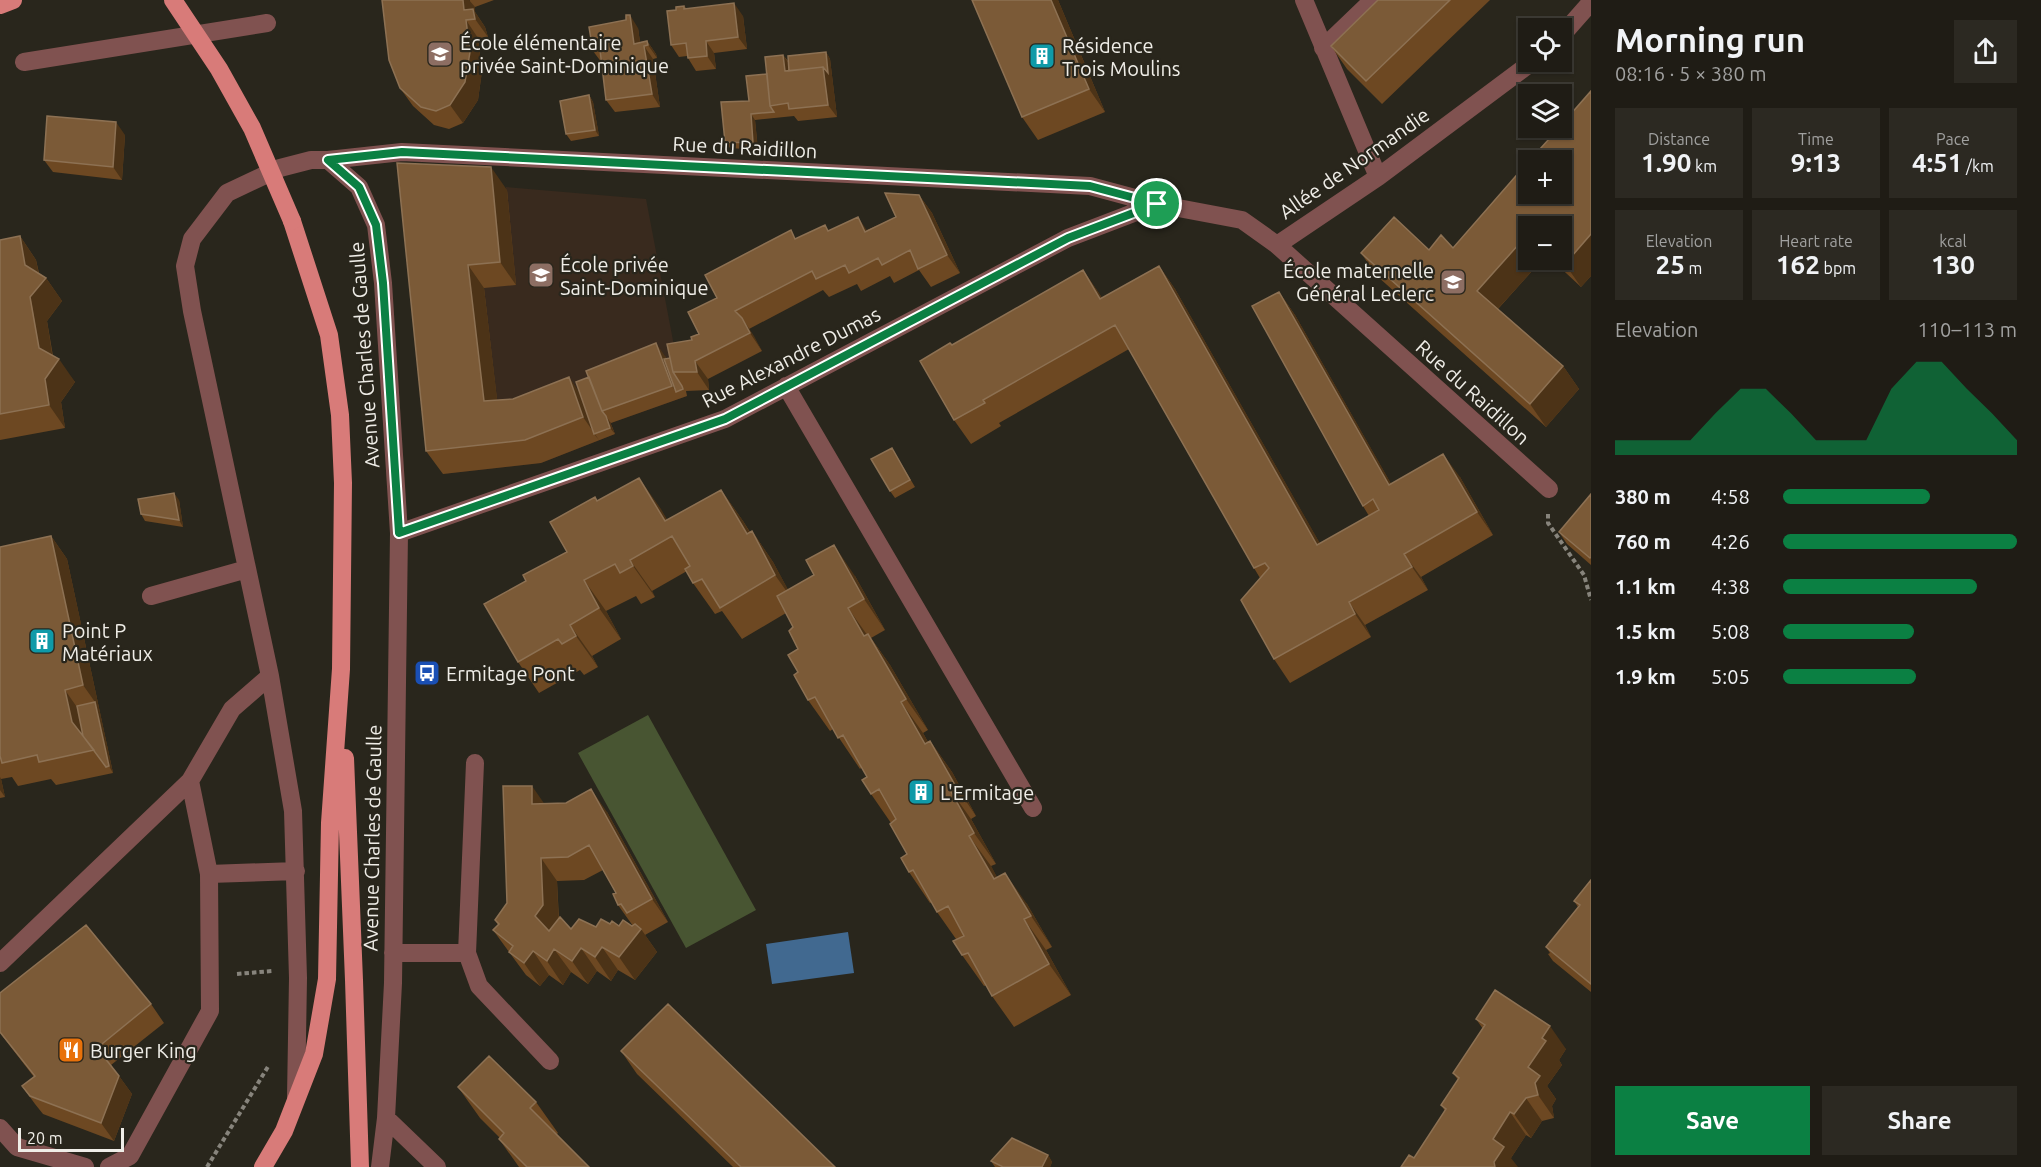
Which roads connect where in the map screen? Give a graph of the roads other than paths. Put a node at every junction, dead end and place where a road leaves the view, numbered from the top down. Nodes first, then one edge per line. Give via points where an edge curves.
1 (14, 0) edge
2 (173, 0) edge
3 (1304, 0) edge
4 (1373, 0) edge
5 (1591, 2) edge
6 (0, 5) edge
7 (267, 22) dead end
8 (1572, 24) edge
9 (1323, 48) junction
10 (24, 62) dead end
11 (1519, 72) edge
12 (328, 160) junction
13 (1378, 177) junction
14 (1157, 204) junction
15 (1277, 245) junction
16 (786, 386) junction
17 (1549, 489) road end
18 (399, 533) junction
19 (247, 569) junction
20 (151, 596) dead end
21 (341, 669) junction
22 (270, 676) junction
23 (475, 763) dead end
24 (190, 781) junction
25 (1033, 808) dead end
26 (296, 871) junction
27 (209, 874) junction
28 (393, 953) junction
29 (467, 953) junction
30 (0, 963) edge
31 (550, 1060) dead end
32 (296, 1098) junction
33 (386, 1118) junction
34 (0, 1128) edge
35 (85, 1167) edge
36 (109, 1167) edge
37 (263, 1167) edge
38 (360, 1167) edge
39 (380, 1167) edge
40 (437, 1167) edge

1 - 6 main road
2 - 21 main road, bridge via 252,128 292,221 329,335 340,415 343,483
3 - 9 street
4 - 9 street
5 - 8 street
7 - 10 street
9 - 13 street
11 - 13 street, Allée de Normandie
12 - 14 street, Rue du Raidillon via 402,152 1090,186
12 - 18 street, Avenue Charles de Gaulle via 359,187 376,225
12 - 19 street via 280,168 227,193 192,239 185,266
13 - 15 street, Allée de Normandie
14 - 15 street, Allée de Normandie via 1242,220
14 - 16 street, Rue Alexandre Dumas via 1068,238
15 - 17 street, Rue du Raidillon
16 - 18 street, Rue Alexandre Dumas via 725,419
16 - 25 street
18 - 28 street, Avenue Charles de Gaulle
19 - 20 street
19 - 22 street
21 - 32 main road via 330,823 327,979 314,1054
21 - 38 main road
22 - 24 street via 231,709
22 - 26 street via 293,811
23 - 29 street
24 - 27 street
24 - 30 street
26 - 27 street
26 - 32 street
27 - 36 street via 210,1011 130,1156
28 - 29 street
28 - 33 street, Avenue Charles de Gaulle
29 - 31 street via 478,986
32 - 37 main road via 284,1131
33 - 39 street, Avenue Charles de Gaulle
33 - 40 street
34 - 35 street via 17,1147

